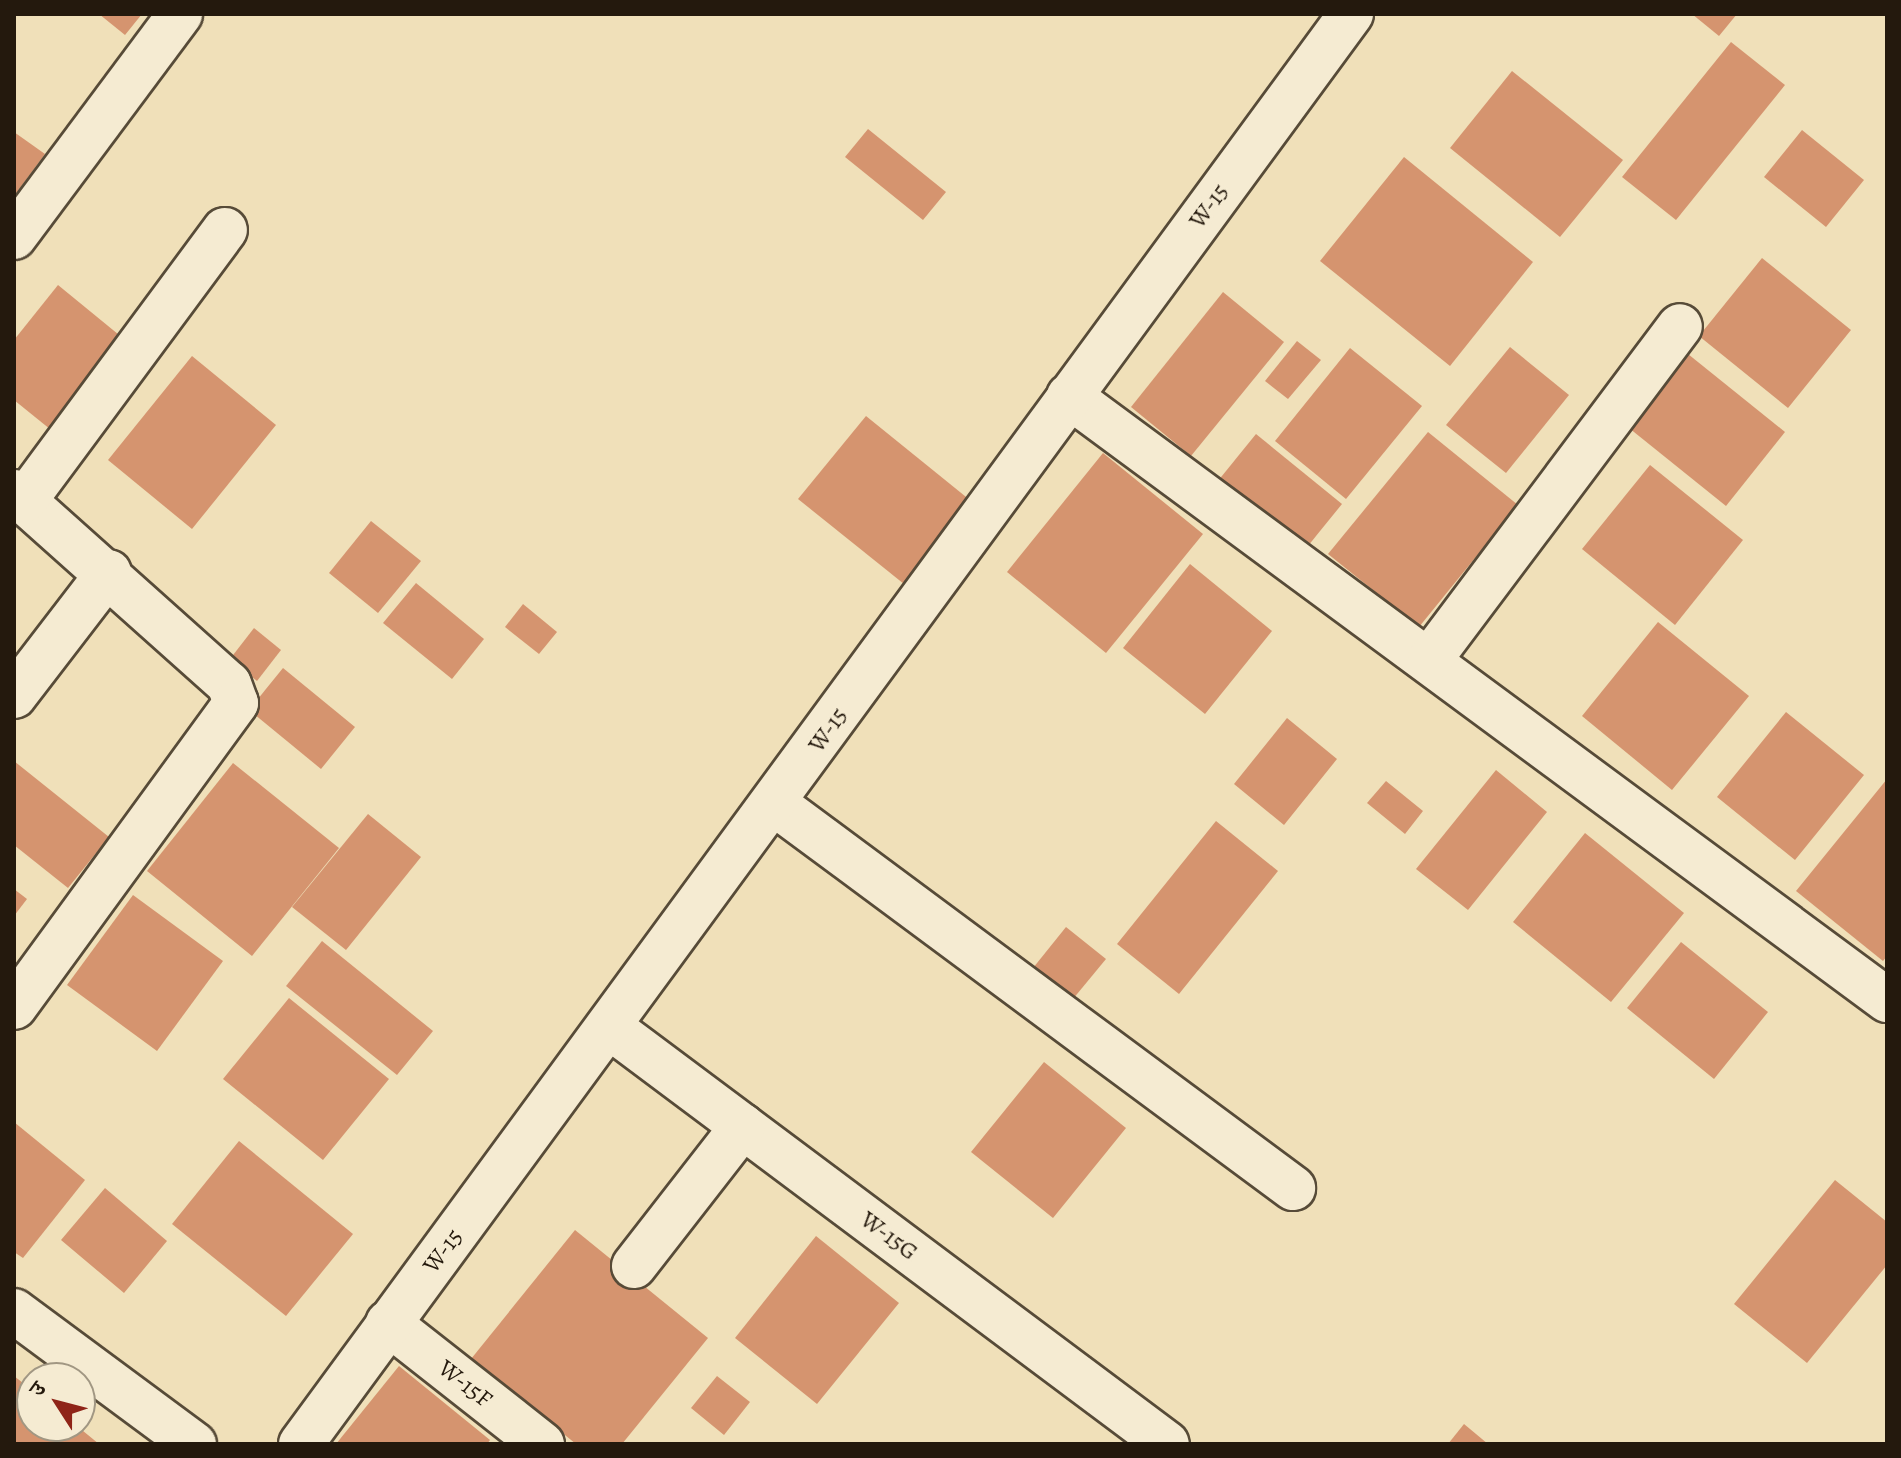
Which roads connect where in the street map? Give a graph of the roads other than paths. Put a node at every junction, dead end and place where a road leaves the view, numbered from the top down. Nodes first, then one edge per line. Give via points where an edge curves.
1 (180, 14) edge
2 (1351, 14) edge
3 (225, 230) dead end
4 (14, 237) edge
5 (1680, 326) dead end
6 (1069, 396) junction
7 (20, 496) edge
8 (109, 572) junction
9 (1430, 659) junction
10 (14, 696) edge
11 (775, 804) junction
12 (1887, 1000) edge
13 (14, 1007) edge
14 (611, 1028) junction
15 (743, 1126) junction
16 (1293, 1188) dead end
17 (634, 1266) dead end
18 (14, 1311) edge
19 (388, 1323) junction
20 (194, 1444) edge
21 (301, 1444) edge
22 (542, 1444) edge
23 (1167, 1444) edge

1 - 4 street
2 - 6 street, W-15
3 - 7 street
5 - 9 street
6 - 9 street
6 - 11 street, W-15
7 - 8 street
8 - 10 street
8 - 13 street via 229,684 236,703
9 - 12 street
11 - 14 street, W-15
11 - 16 street
14 - 15 street, W-15G
14 - 19 street, W-15
15 - 17 street
15 - 23 street, W-15G
18 - 20 street
19 - 21 street, W-15
19 - 22 street, W-15F

